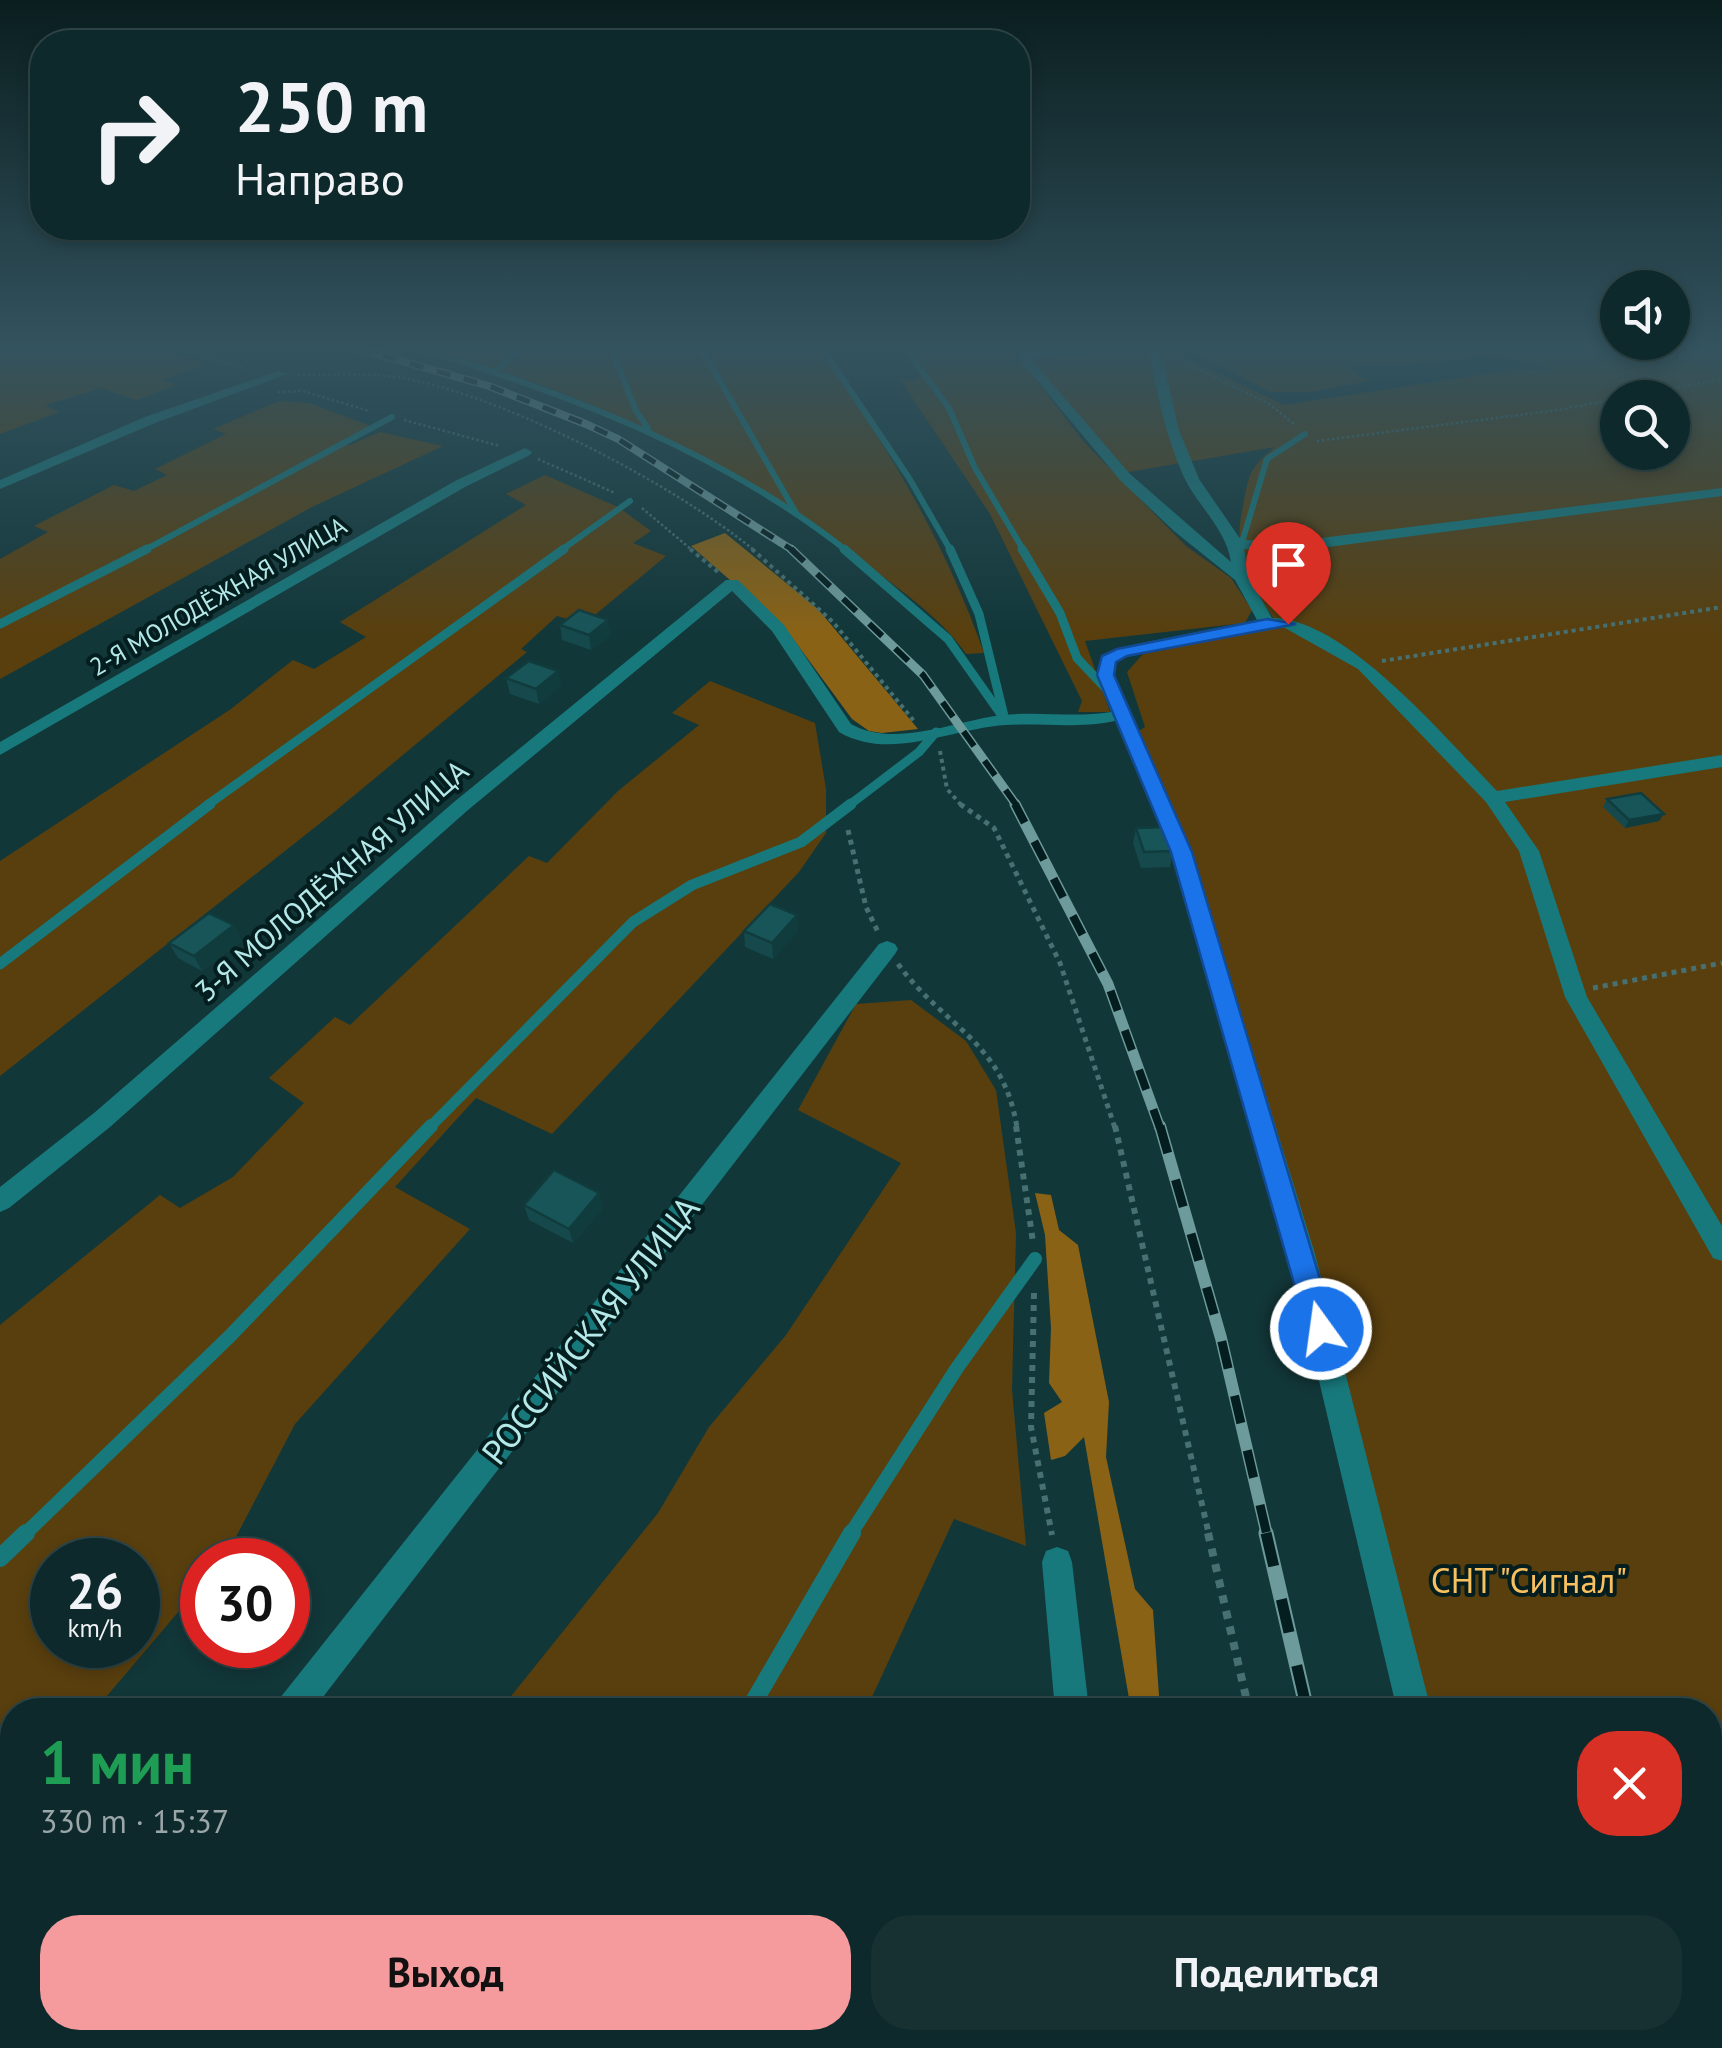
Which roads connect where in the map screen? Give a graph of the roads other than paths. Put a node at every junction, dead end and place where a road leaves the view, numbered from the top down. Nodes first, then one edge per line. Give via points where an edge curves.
1 (96, 444) edge
2 (345, 444) edge
3 (673, 444) edge
4 (756, 444) edge
5 (886, 444) edge
6 (964, 444) edge
7 (1091, 444) edge
8 (1177, 444) edge
9 (1290, 444) edge
10 (524, 452) dead end
11 (0, 485) edge
12 (1722, 492) edge
13 (630, 502) dead end
14 (799, 518) junction
15 (1236, 544) junction
16 (1241, 577) junction
17 (0, 624) edge
18 (1267, 624) junction
19 (1118, 706) junction
20 (1005, 720) junction
21 (935, 735) junction
22 (0, 750) edge
23 (1722, 761) edge
24 (1494, 798) junction
25 (887, 950) road end
26 (0, 964) edge
27 (0, 1201) edge
28 (1722, 1250) edge
29 (1035, 1259) road end
30 (0, 1558) edge
31 (1057, 1562) road end
32 (301, 1698) edge
33 (756, 1698) edge
34 (1071, 1698) edge
35 (1412, 1698) edge

1 - 11 street
2 - 17 lane
3 - 14 lane
4 - 14 lane
5 - 20 lane via 940,524 983,615
6 - 19 lane via 1060,613 1077,658
7 - 16 street via 1187,538
8 - 15 street via 1192,479
9 - 15 lane via 1267,458 1243,540
10 - 22 street, 2-Я МОЛОДЁЖНАЯ УЛИЦА
12 - 15 street via 1296,546
13 - 26 lane via 130,861
14 - 20 lane via 947,638
15 - 16 street
16 - 18 street
18 - 19 street via 1108,659 1106,675
18 - 24 street via 1288,624 1364,664
19 - 20 street via 1078,723
19 - 35 street via 1182,852 1296,1234
20 - 21 street
21 - 27 street, 3-Я МОЛОДЁЖНАЯ УЛИЦА via 858,735 845,728 778,628 732,583
21 - 30 lane via 801,842 692,885 633,922 230,1336
23 - 24 street
24 - 28 street via 1529,851 1575,992
25 - 32 street, РОССИЙСКАЯ УЛИЦА
29 - 33 lane via 944,1382 862,1510
31 - 34 street

